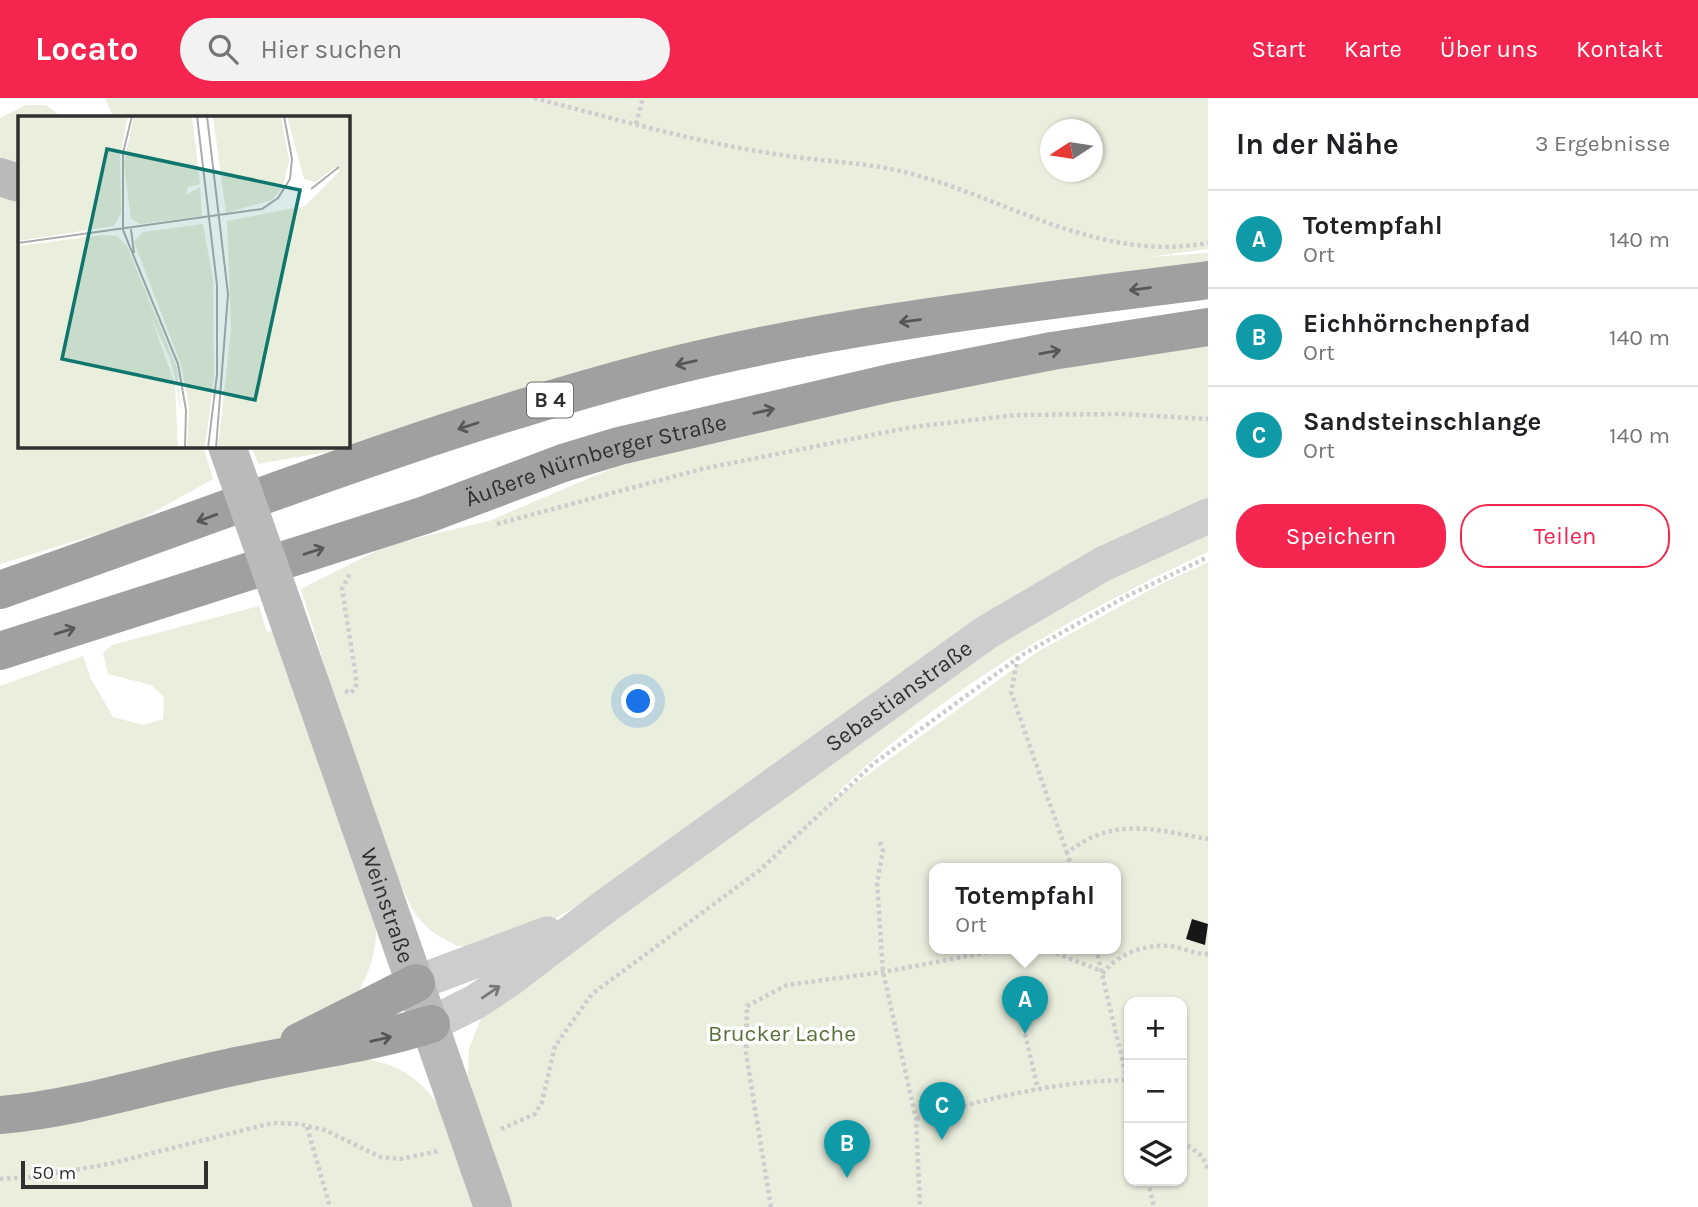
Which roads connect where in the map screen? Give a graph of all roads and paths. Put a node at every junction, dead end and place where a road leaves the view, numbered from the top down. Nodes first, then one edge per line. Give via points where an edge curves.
1 (534, 98) edge
2 (643, 98) edge
3 (636, 124) junction
4 (0, 177) edge
5 (18, 183) edge
6 (1208, 243) edge
7 (1208, 280) edge
8 (1208, 327) edge
9 (1208, 419) edge
10 (228, 448) edge
11 (1208, 516) edge
12 (488, 526) dead end
13 (1208, 557) edge
14 (355, 569) dead end
15 (0, 590) edge
16 (0, 651) edge
17 (1018, 657) junction
18 (337, 681) dead end
19 (1208, 839) edge
20 (880, 842) dead end
21 (1067, 853) junction
22 (1070, 863) edge
23 (607, 905) junction
24 (978, 954) edge
25 (1058, 954) edge
26 (1098, 954) edge
27 (1208, 954) edge
28 (883, 972) junction
29 (1104, 972) junction
30 (416, 983) junction
31 (431, 1024) junction
32 (1026, 1034) dead end
33 (1124, 1062) edge
34 (242, 1065) junction
35 (1124, 1080) edge
36 (1038, 1089) junction
37 (0, 1115) edge
38 (916, 1119) junction
39 (307, 1126) junction
40 (501, 1129) dead end
41 (1187, 1145) edge
42 (439, 1151) dead end
43 (1208, 1169) edge
44 (0, 1178) edge
45 (1148, 1186) edge
46 (330, 1207) edge
47 (493, 1207) edge
48 (771, 1207) edge
49 (920, 1207) edge
50 (1154, 1207) edge

1 - 3 path
2 - 3 path
3 - 6 path via 782,155 906,173 1086,238 1125,245
4 - 5 main road
7 -> 15 highway, B 4 via 830,333 655,371 434,437
16 -> 8 highway, Äußere Nürnberger Straße via 425,514 619,446 890,383
9 - 12 path via 1016,415 912,427 702,469
10 - 30 main road, Weinstraße, bridge
11 - 23 street, Sebastianstraße via 1103,564 987,632
13 - 17 path
14 - 18 path via 346,576 342,589 356,687 351,693
17 - 21 path via 1012,692
17 - 40 path via 873,764 760,870 592,995 555,1046 535,1114
19 - 21 path via 1133,826 1084,840
20 - 28 path via 883,850 877,883
21 - 22 path
23 - 30 street, Sebastianstraße via 528,943
31 -> 23 street, Sebastianstraße via 507,981
24 - 28 path
25 - 29 path
26 - 29 path
27 - 29 path via 1169,946 1136,951 1114,958
28 - 38 path
28 - 48 path via 787,985 747,1006 746,1053
29 - 33 path
30 - 31 main road, Weinstraße
30 - 34 highway via 312,1037
34 -> 31 highway via 348,1046
31 - 47 main road, Weinstraße
32 - 36 path
34 - 37 highway
35 - 36 path via 1082,1080 1061,1088
36 - 38 path
38 - 49 path
39 - 42 path via 380,1157 400,1159
39 - 44 path via 272,1123 109,1164
39 - 46 path
41 - 43 path
45 - 50 path

